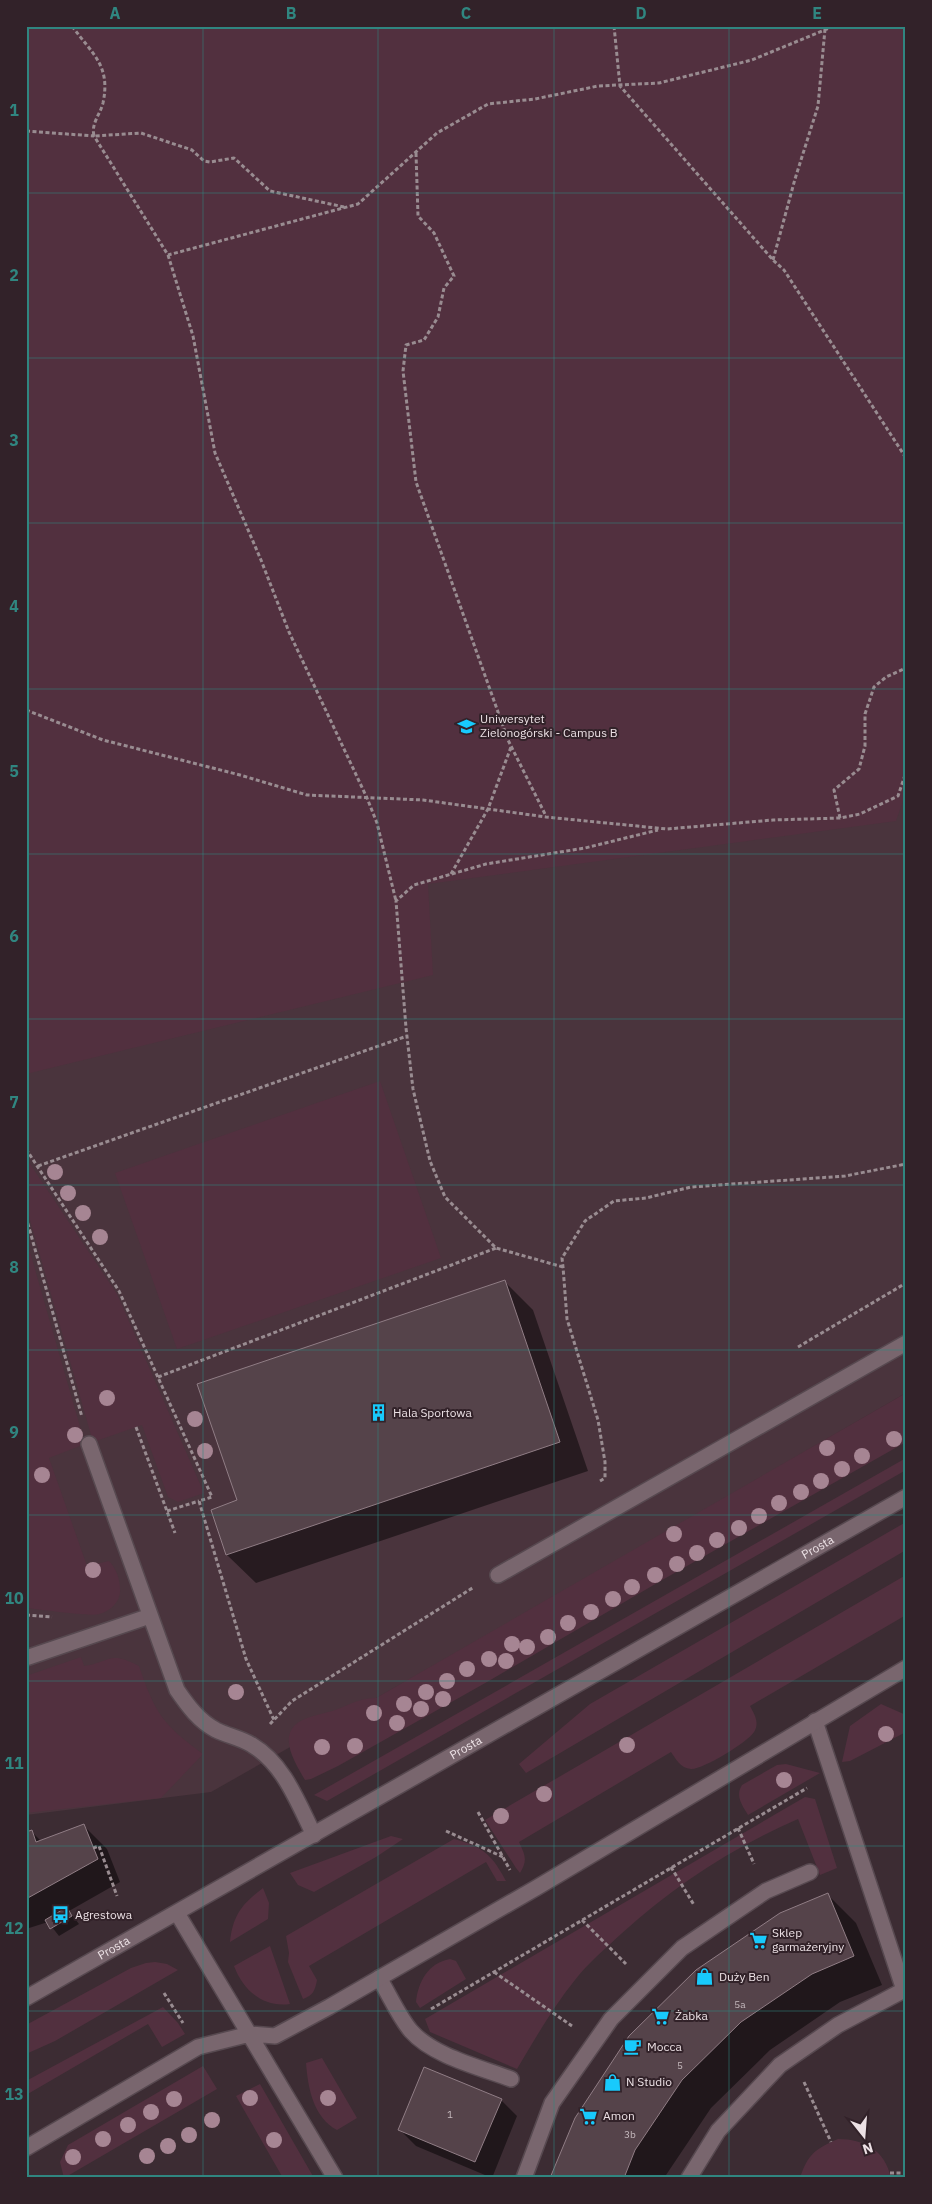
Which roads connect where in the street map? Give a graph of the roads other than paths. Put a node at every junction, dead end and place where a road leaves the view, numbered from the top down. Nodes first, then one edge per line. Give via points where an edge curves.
1 (906, 1343) edge
2 (90, 1444) road end
3 (906, 1498) edge
4 (498, 1575) road end
5 (150, 1616) junction
6 (26, 1658) edge
7 (906, 1668) edge
8 (815, 1721) junction
9 (314, 1835) junction
10 (810, 1872) dead end
11 (177, 1913) junction
12 (379, 1978) junction
13 (26, 1998) edge
14 (250, 2034) junction
15 (511, 2079) dead end
16 (26, 2148) edge
17 (335, 2178) edge
18 (524, 2178) edge
19 (690, 2178) edge

1 - 4 street
2 - 5 street
3 - 9 street, Prosta
5 - 6 street
5 - 9 street via 177,1690 192,1713 215,1730 251,1745 272,1761 292,1790
7 - 8 street
8 - 12 street
8 - 19 street via 904,1990 838,2025 780,2065 718,2131
9 - 11 street, Prosta
10 - 18 street via 766,1890 682,1948 611,2018 552,2103
11 - 13 street, Prosta
11 - 14 street
12 - 14 street via 276,2036
12 - 15 street via 410,2030 422,2041 436,2050
14 - 16 street via 198,2047
14 - 17 street

